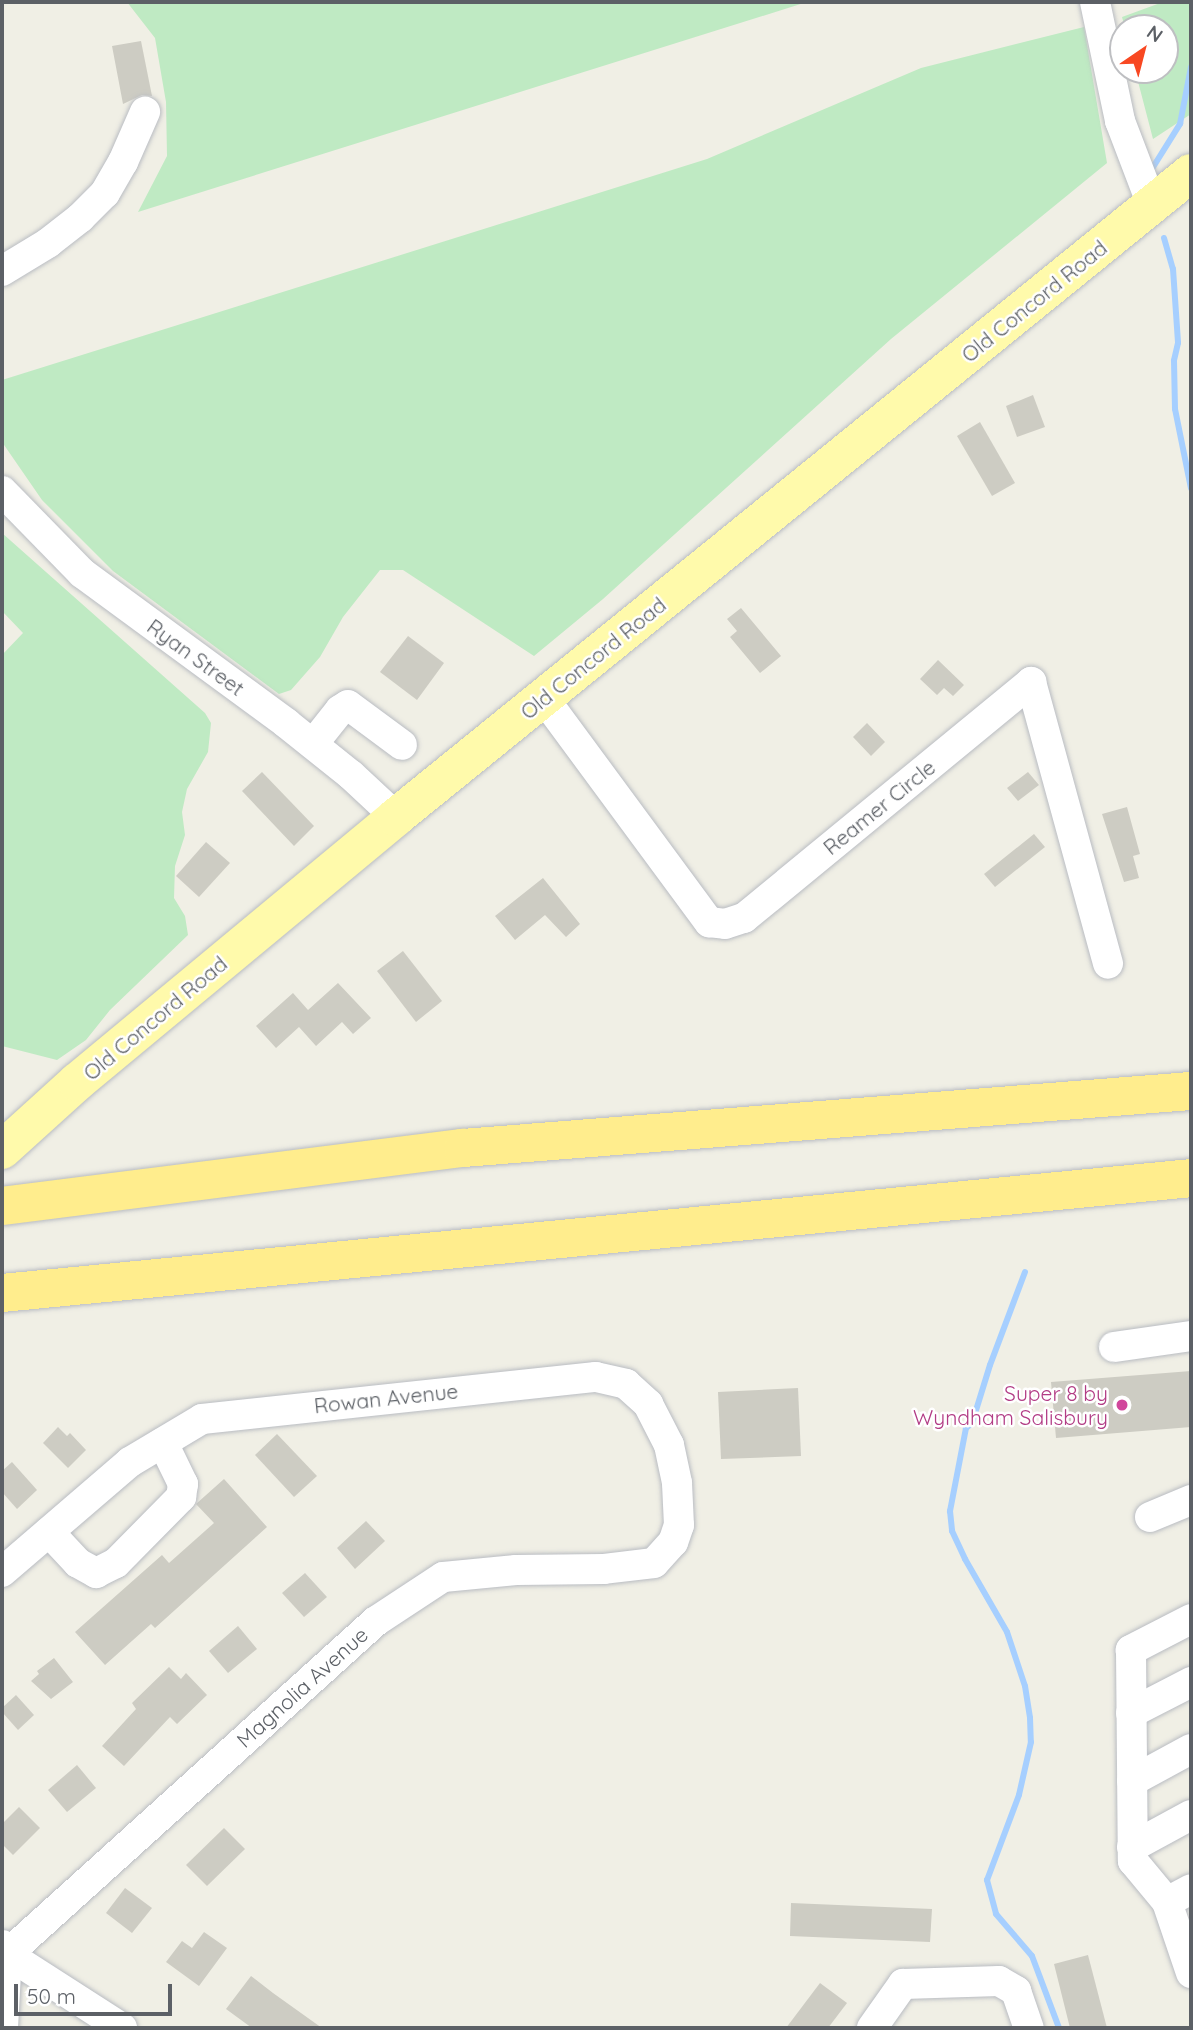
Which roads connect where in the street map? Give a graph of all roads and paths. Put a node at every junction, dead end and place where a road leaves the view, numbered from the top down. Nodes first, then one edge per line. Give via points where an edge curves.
1 (1095, 2) edge
2 (145, 112) dead end
3 (1191, 173) edge
4 (1152, 205) junction
5 (2, 271) edge
6 (2, 492) edge
7 (543, 697) junction
8 (313, 744) junction
9 (402, 746) dead end
10 (396, 817) junction
11 (1108, 964) dead end
12 (1191, 1091) edge
13 (2, 1150) edge
14 (1191, 1178) edge
15 (2, 1206) edge
16 (2, 1293) edge
17 (1191, 1336) edge
18 (1114, 1347) dead end
19 (163, 1443) junction
20 (1191, 1500) edge
21 (1150, 1517) dead end
22 (49, 1532) junction
23 (659, 1558) joint
24 (2, 1572) edge
25 (1191, 1619) edge
26 (1191, 1682) edge
27 (1131, 1713) junction
28 (1191, 1749) edge
29 (1132, 1782) junction
30 (1191, 1815) edge
31 (1132, 1847) junction
32 (1179, 1895) edge
33 (4, 1950) edge
34 (1191, 1973) edge
35 (3, 2028) edge
36 (122, 2028) edge
37 (872, 2028) edge
38 (1029, 2028) edge

1 - 4 street via 1120,121
2 - 5 street via 105,193 59,234
3 - 4 main road, Old Concord Road
4 - 7 main road, Old Concord Road
6 - 8 street, Ryan Street via 82,573
7 - 10 main road, Old Concord Road
7 - 11 street, Reamer Circle via 709,922 724,924 744,918 1031,682
8 - 9 street via 348,705
8 - 10 street, Ryan Street
10 - 13 main road, Old Concord Road via 77,1082
12 - 15 highway via 463,1148
14 - 16 highway
17 - 18 street
19 - 22 street, Rowan Avenue via 130,1462
19 - 22 street via 183,1484 181,1497 116,1563 96,1573 78,1563
19 - 23 street, Rowan Avenue via 202,1419 596,1377 626,1384 648,1404 669,1445 679,1525 673,1542
20 - 21 street
22 - 24 street, Rowan Avenue
23 - 33 street, Magnolia Avenue via 654,1563 604,1569 443,1577 376,1621
25 - 27 street via 1131,1650
26 - 27 street
27 - 29 street
28 - 29 street
29 - 31 street
30 - 31 street
31 - 32 street via 1132,1861
32 - 34 street
33 - 35 street
33 - 36 street
37 - 38 street via 903,1984 999,1981 1016,1991

